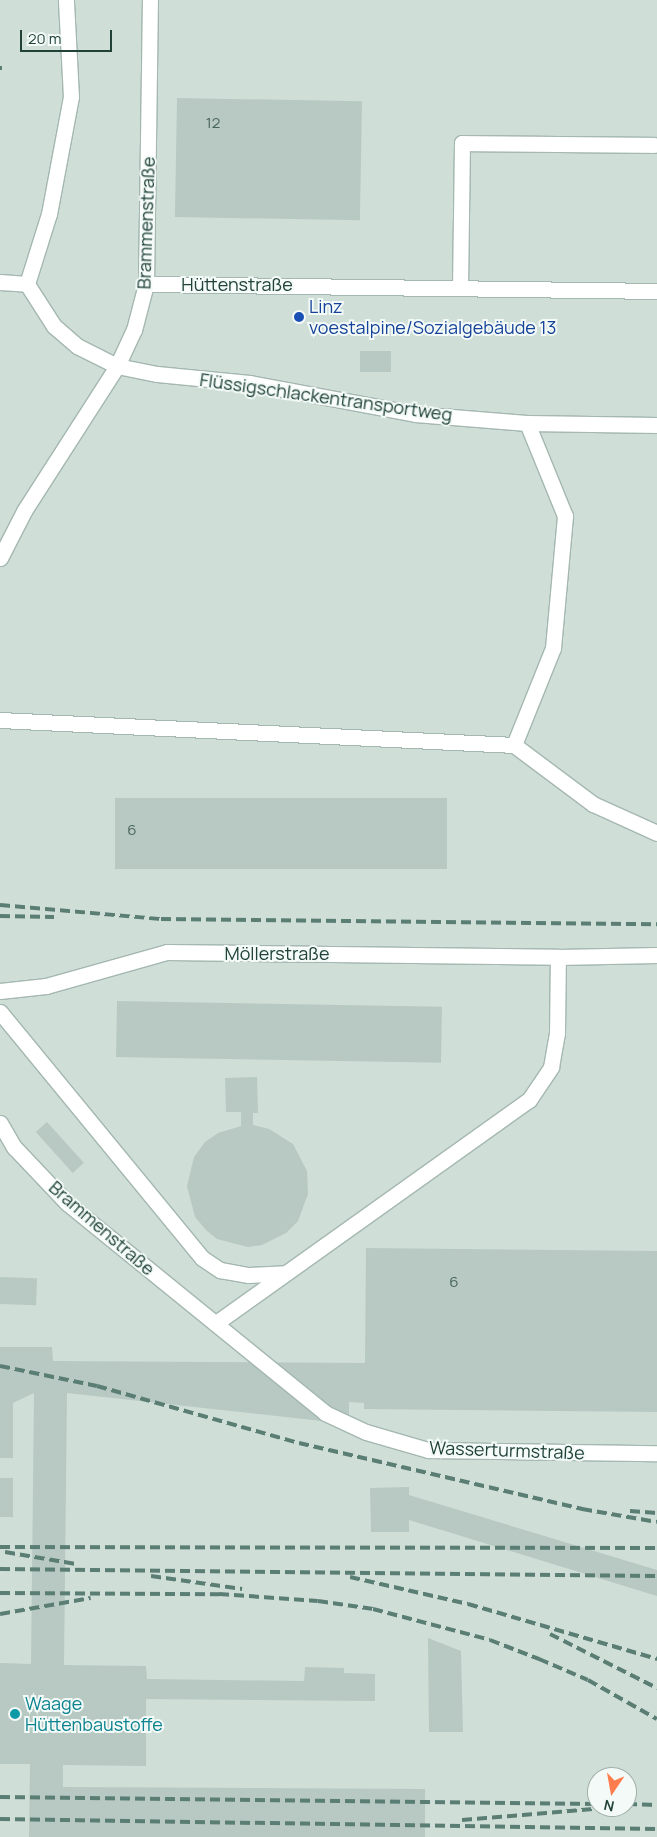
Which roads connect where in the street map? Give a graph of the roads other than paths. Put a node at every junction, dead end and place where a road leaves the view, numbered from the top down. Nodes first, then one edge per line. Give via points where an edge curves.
1 (66, 0) edge
2 (150, 0) edge
3 (654, 146) dead end
4 (0, 282) edge
5 (27, 284) junction
6 (146, 284) junction
7 (460, 287) junction
8 (657, 291) edge
9 (117, 366) junction
10 (527, 423) junction
11 (657, 425) edge
12 (0, 558) edge
13 (0, 720) edge
14 (514, 746) junction
15 (657, 833) edge
16 (657, 955) edge
17 (558, 957) junction
18 (0, 990) edge
19 (0, 1012) edge
20 (0, 1124) edge
21 (285, 1273) junction
22 (216, 1323) junction
23 (657, 1453) edge

1 - 5 street via 71,98 49,214
2 - 6 street, Brammenstraße
3 - 7 street via 462,142
4 - 5 street
5 - 9 street, Flüssigschlackentransportweg via 54,326 77,346
6 - 7 street, Hüttenstraße
6 - 9 street, Brammenstraße via 134,330
7 - 8 street, Hüttenstraße
9 - 10 street, Flüssigschlackentransportweg via 157,374 259,384 416,414
9 - 12 street, Brammenstraße via 24,511
10 - 11 street, Flüssigschlackentransportweg
10 - 14 street via 565,516 553,648
13 - 14 street
14 - 15 street via 593,804
16 - 17 street, Möllerstraße
17 - 18 street, Möllerstraße via 167,952 46,986
17 - 21 street via 557,1034 551,1067 529,1100
19 - 21 street via 202,1258 220,1270 249,1275
20 - 22 street, Brammenstraße via 14,1147 67,1203
21 - 22 street
22 - 23 street, Wasserturmstraße via 325,1413 375,1434 428,1450

